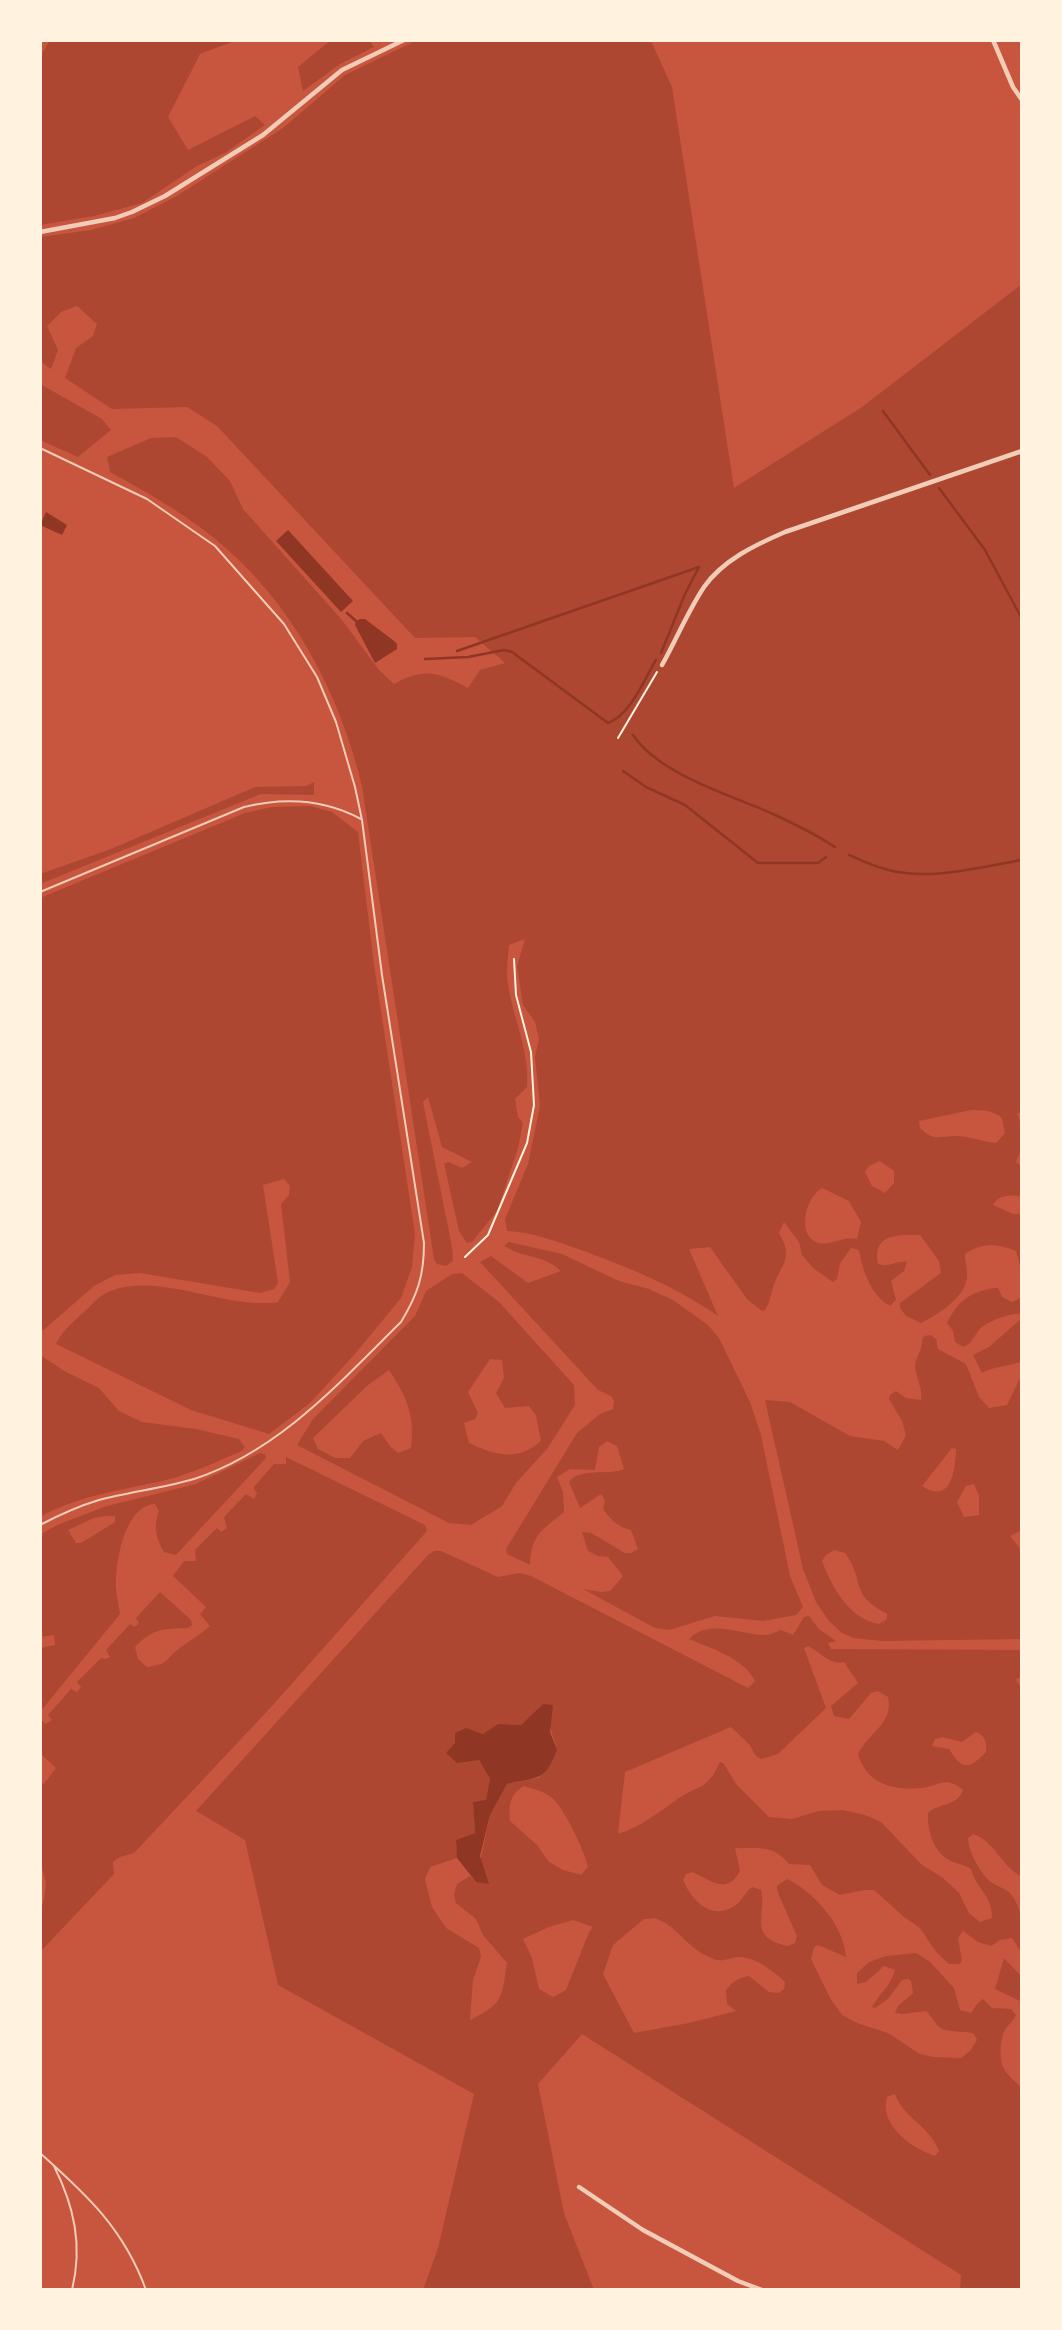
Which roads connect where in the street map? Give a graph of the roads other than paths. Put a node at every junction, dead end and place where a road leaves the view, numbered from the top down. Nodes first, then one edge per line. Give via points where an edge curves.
1 (404, 40) edge
2 (993, 40) edge
3 (1022, 100) edge
4 (40, 232) edge
5 (40, 447) edge
6 (1022, 451) edge
7 (662, 665) road end
8 (362, 820) junction
9 (40, 892) edge
10 (40, 1525) edge
11 (40, 2153) edge
12 (53, 2165) junction
13 (579, 2187) dead end
14 (72, 2290) edge
15 (146, 2290) edge
16 (762, 2290) edge

1 - 4 street via 342,70 263,135 165,197 116,218
2 - 3 street
5 - 8 lane via 147,499 215,546 285,624 317,677 336,722
6 - 7 street via 785,532 733,558 705,586
8 - 9 lane via 321,804 264,802
8 - 10 lane via 424,1243 424,1273 411,1306 401,1322 313,1409 232,1463 193,1479 96,1501
11 - 12 lane
12 - 14 lane via 75,2221 78,2250
12 - 15 lane via 110,2222
13 - 16 street via 643,2230

